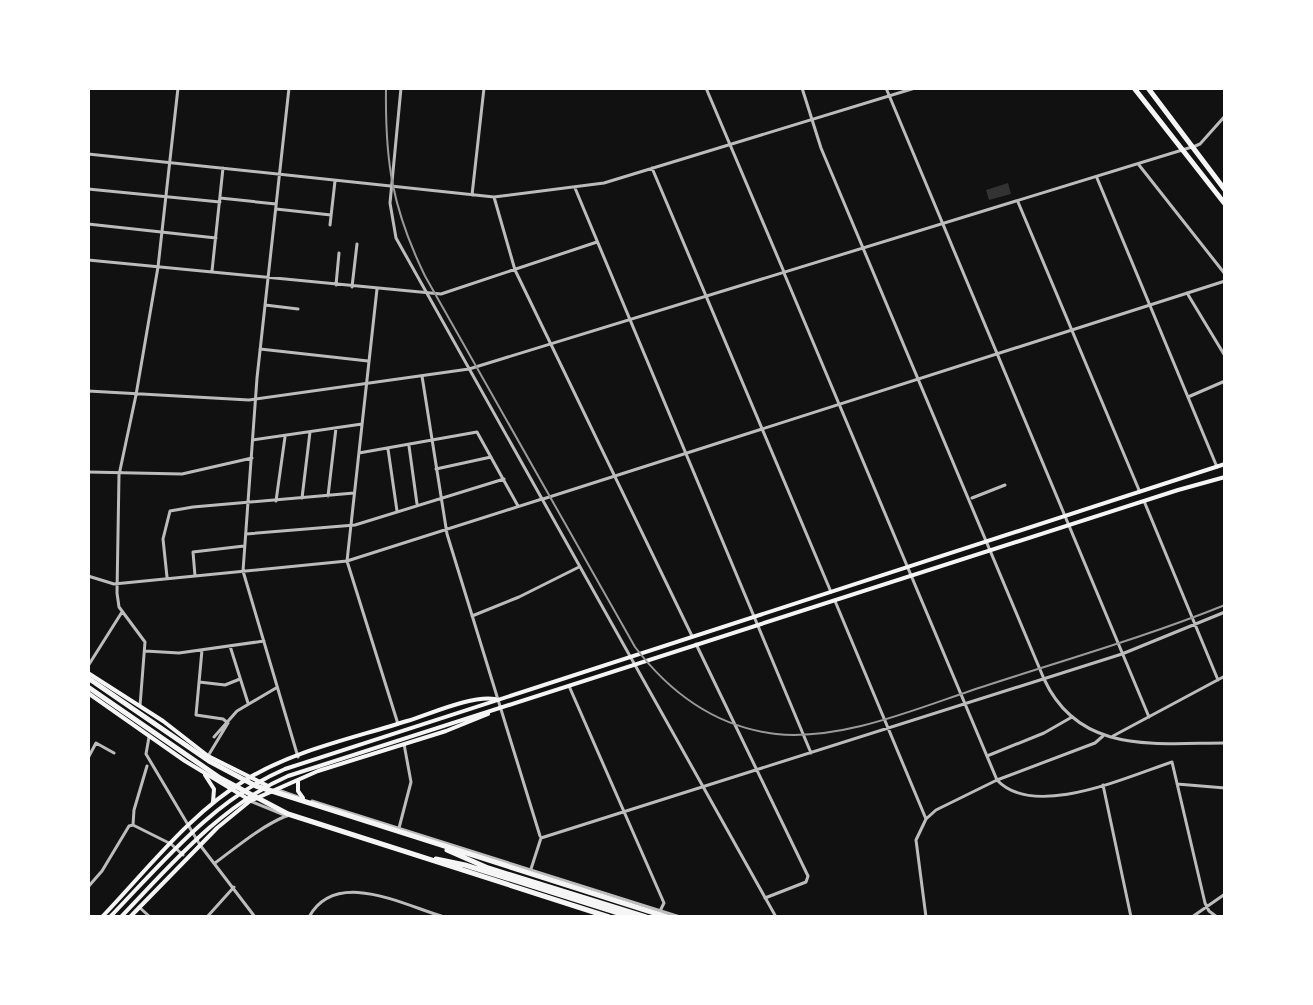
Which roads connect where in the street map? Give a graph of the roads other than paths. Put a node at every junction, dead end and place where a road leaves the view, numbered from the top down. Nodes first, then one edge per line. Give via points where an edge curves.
1 (178, 88) edge
2 (289, 88) edge
3 (401, 88) edge
4 (484, 88) edge
5 (706, 88) edge
6 (802, 88) edge
7 (886, 88) edge
8 (915, 88) edge
9 (1134, 88) edge
10 (1148, 88) edge
11 (889, 96) junction
12 (1225, 116) edge
13 (810, 120) junction
14 (729, 144) junction
15 (1193, 147) junction
16 (1183, 151) junction
17 (88, 154) edge
18 (169, 162) junction
19 (1139, 165) junction
20 (223, 168) junction
21 (652, 168) junction
22 (279, 174) junction
23 (1097, 178) junction
24 (335, 180) junction
25 (391, 186) junction
26 (575, 187) junction
27 (88, 189) edge
28 (1225, 190) edge
29 (472, 195) junction
30 (494, 197) junction
31 (166, 198) junction
32 (220, 200) junction
33 (1018, 202) junction
34 (1225, 204) edge
35 (276, 207) junction
36 (331, 215) junction
37 (88, 224) edge
38 (330, 225) dead end
39 (943, 225) junction
40 (162, 232) junction
41 (216, 238) junction
42 (597, 242) junction
43 (357, 244) dead end
44 (863, 249) junction
45 (339, 253) dead end
46 (88, 260) edge
47 (158, 267) junction
48 (515, 270) junction
49 (212, 272) junction
50 (784, 273) junction
51 (1225, 274) edge
52 (268, 278) junction
53 (1225, 281) edge
54 (336, 285) junction
55 (352, 287) junction
56 (377, 289) junction
57 (1187, 293) junction
58 (427, 294) junction
59 (707, 297) junction
60 (265, 305) junction
61 (1149, 305) junction
62 (298, 309) dead end
63 (629, 320) junction
64 (1071, 330) junction
65 (550, 344) junction
66 (260, 349) junction
67 (997, 354) junction
68 (1225, 356) edge
69 (370, 361) junction
70 (469, 369) junction
71 (422, 376) junction
72 (918, 379) junction
73 (1225, 381) edge
74 (366, 383) junction
75 (88, 391) edge
76 (136, 395) junction
77 (1188, 397) junction
78 (255, 399) junction
79 (839, 404) junction
80 (362, 424) junction
81 (336, 428) junction
82 (762, 429) junction
83 (310, 432) junction
84 (285, 435) junction
85 (253, 440) junction
86 (432, 442) junction
87 (409, 446) junction
88 (388, 449) junction
89 (359, 453) junction
90 (686, 453) junction
91 (491, 457) junction
92 (252, 458) junction
93 (1225, 464) edge
94 (1217, 467) junction
95 (436, 469) junction
96 (88, 472) edge
97 (119, 475) junction
98 (614, 476) junction
99 (1224, 477) edge
100 (504, 479) junction
101 (1005, 485) dead end
102 (1225, 485) edge
103 (354, 493) junction
104 (1140, 493) junction
105 (328, 496) junction
106 (440, 497) junction
107 (302, 498) junction
108 (972, 498) dead end
109 (542, 499) junction
110 (276, 501) junction
111 (1144, 501) junction
112 (248, 503) junction
113 (417, 504) junction
114 (519, 507) junction
115 (397, 511) junction
116 (1065, 517) junction
117 (351, 524) junction
118 (1068, 526) junction
119 (446, 530) junction
120 (246, 534) junction
121 (987, 543) junction
122 (245, 546) junction
123 (990, 551) junction
124 (347, 561) junction
125 (579, 567) junction
126 (907, 567) junction
127 (243, 571) junction
128 (911, 575) junction
129 (88, 576) edge
130 (195, 576) junction
131 (167, 578) junction
132 (117, 583) junction
133 (831, 593) junction
134 (834, 600) junction
135 (122, 611) junction
136 (1225, 612) edge
137 (472, 616) junction
138 (754, 617) junction
139 (757, 624) junction
140 (1195, 624) junction
141 (692, 636) junction
142 (264, 641) junction
143 (696, 644) junction
144 (230, 646) junction
145 (202, 650) junction
146 (145, 651) junction
147 (1122, 654) junction
148 (629, 656) junction
149 (634, 665) junction
150 (88, 666) edge
151 (88, 676) edge
152 (1225, 676) edge
153 (240, 679) junction
154 (1044, 679) junction
155 (1218, 680) junction
156 (199, 682) junction
157 (568, 686) junction
158 (278, 688) junction
159 (88, 690) edge
160 (497, 700) junction
161 (248, 703) junction
162 (965, 704) junction
163 (140, 706) junction
164 (498, 708) junction
165 (1072, 717) junction
166 (1149, 717) junction
167 (227, 721) junction
168 (398, 724) junction
169 (888, 728) junction
170 (1103, 736) junction
171 (149, 737) junction
172 (214, 737) dead end
173 (1110, 738) junction
174 (1225, 743) edge
175 (404, 744) junction
176 (114, 753) dead end
177 (811, 753) junction
178 (208, 756) junction
179 (987, 756) junction
180 (298, 757) junction
181 (88, 758) edge
182 (147, 766) dead end
183 (756, 770) junction
184 (205, 775) junction
185 (249, 778) junction
186 (300, 778) junction
187 (997, 780) junction
188 (1177, 784) junction
189 (1103, 785) junction
190 (702, 787) junction
191 (274, 788) junction
192 (1225, 788) edge
193 (230, 790) junction
194 (303, 798) junction
195 (250, 801) junction
196 (212, 804) junction
197 (624, 812) junction
198 (286, 816) junction
199 (926, 819) junction
200 (133, 825) junction
201 (189, 825) junction
202 (399, 828) junction
203 (426, 837) junction
204 (541, 838) junction
205 (171, 844) junction
206 (200, 845) junction
207 (416, 855) junction
208 (187, 858) junction
209 (215, 863) junction
210 (531, 869) junction
211 (510, 877) junction
212 (88, 887) edge
213 (234, 887) junction
214 (1225, 894) edge
215 (764, 898) junction
216 (139, 907) junction
217 (1207, 908) junction
218 (588, 911) junction
219 (661, 911) junction
220 (102, 917) edge
221 (110, 917) edge
222 (121, 917) edge
223 (130, 917) edge
224 (150, 917) edge
225 (207, 917) edge
226 (255, 917) edge
227 (309, 917) edge
228 (444, 917) edge
229 (584, 917) edge
230 (607, 917) edge
231 (631, 917) edge
232 (646, 917) edge
233 (657, 917) edge
234 (667, 917) edge
235 (680, 917) edge
236 (776, 917) edge
237 (926, 917) edge
238 (1131, 917) edge
239 (1192, 917) edge
240 (1217, 917) edge

1 - 18 street
2 - 22 street
3 - 25 street
4 - 29 street
5 - 14 street
6 - 13 street
7 - 11 street
8 - 11 street
9 - 16 highway
10 - 15 highway
11 - 13 street
11 - 39 street
12 - 15 street
13 - 14 street
13 - 44 street
14 - 21 street
14 - 50 street
15 - 16 street
15 - 28 highway
16 - 19 street
16 - 34 highway
17 - 18 street
18 - 20 street
18 - 31 street
19 - 23 street
19 - 51 street
20 - 22 street
20 - 32 street
21 - 26 street
21 - 59 street
22 - 24 street
22 - 35 street
23 - 33 street
23 - 61 street
24 - 25 street
24 - 36 street
25 - 29 street
25 - 58 street via 396,238
26 - 30 street
26 - 42 street
27 - 31 street
29 - 30 street
30 - 48 street
31 - 32 street
31 - 40 street
32 - 35 street
32 - 41 street
33 - 39 street
33 - 64 street
35 - 36 street
35 - 52 street
36 - 38 street
37 - 40 street
39 - 44 street
39 - 67 street
40 - 41 street
40 - 47 street
41 - 49 street
42 - 48 street
42 - 63 street
43 - 55 street
44 - 50 street
44 - 72 street
45 - 54 street
46 - 47 street
47 - 49 street
47 - 76 street
48 - 58 street
48 - 65 street
49 - 52 street
50 - 59 street
50 - 79 street
52 - 54 street
52 - 60 street
53 - 57 street
54 - 55 street
55 - 56 street
56 - 58 street
56 - 69 street
57 - 61 street
57 - 68 street
58 - 70 street
59 - 63 street
59 - 82 street
60 - 62 street
60 - 66 street
61 - 64 street
61 - 77 street
63 - 65 street
63 - 90 street
64 - 67 street
64 - 104 street
65 - 70 street
65 - 98 street
66 - 69 street
66 - 78 street
67 - 72 street
67 - 116 street
69 - 74 street
70 - 71 street
70 - 109 street
71 - 74 street
71 - 86 street
72 - 79 street
72 - 121 street
73 - 77 street
74 - 78 street
74 - 80 street
75 - 76 street
76 - 78 street
76 - 97 street
77 - 94 street
78 - 85 street
79 - 82 street
79 - 126 street
80 - 81 street
80 - 89 street
81 - 83 street
81 - 105 street
82 - 90 street
82 - 133 street
83 - 84 street
83 - 107 street
84 - 85 street
84 - 110 street
85 - 92 street
86 - 87 street
86 - 91 street via 477,432
86 - 95 street
87 - 88 street
87 - 113 street
88 - 89 street
88 - 115 street
89 - 103 street
90 - 98 street
90 - 138 street
91 - 95 street
91 - 100 street
92 - 97 street via 182,474
92 - 112 street
93 - 94 main road
94 - 104 main road
95 - 106 street
96 - 97 street
97 - 132 street
98 - 109 street
98 - 141 street
99 - 102 street
99 - 111 main road
100 - 106 street
100 - 114 street
101 - 108 street
103 - 105 street
103 - 117 street
104 - 116 main road
105 - 107 street
106 - 113 street
106 - 119 street
107 - 110 street
109 - 114 street
109 - 125 street
110 - 112 street
111 - 118 main road
111 - 140 street
112 - 120 street
112 - 131 street via 170,511 163,539
113 - 115 street
114 - 119 street
115 - 117 street
116 - 118 street
116 - 121 main road
117 - 120 street
117 - 124 street
118 - 123 main road
118 - 147 street
119 - 124 street
119 - 137 street
120 - 122 street
121 - 123 street
121 - 126 main road
122 - 127 street
122 - 130 street via 193,552
123 - 128 main road
123 - 154 street
124 - 127 street
124 - 168 street
125 - 137 street
125 - 148 street
126 - 128 street
126 - 133 main road
127 - 130 street
127 - 142 street
128 - 134 main road
128 - 162 street
129 - 132 street
130 - 131 street
131 - 132 street
132 - 135 street
133 - 138 main road
134 - 139 main road
134 - 169 street
135 - 146 street via 143,636
135 - 150 street
136 - 140 street
137 - 160 street
138 - 139 street
138 - 141 main road
139 - 143 main road
139 - 177 street
140 - 147 street
140 - 155 street
141 - 148 main road
142 - 144 street
142 - 158 street
143 - 149 main road
143 - 183 street
144 - 145 street
144 - 153 street
145 - 146 street
145 - 156 street
146 - 163 street
147 - 154 street
147 - 166 street
148 - 149 street
148 - 160 main road
149 - 157 main road
149 - 190 street
151 - 163 main road
151 - 234 highway via 200,756 256,786
152 - 155 street
153 - 156 street via 225,685
153 - 161 street
154 - 162 street
154 - 165 street
155 - 166 street
156 - 167 street via 196,715
157 - 164 main road
157 - 197 street
158 - 161 street
158 - 180 street
159 - 171 main road
159 - 230 highway via 220,778 288,814
160 - 164 street
160 - 168 main road
160 - 221 main road via 285,769 247,787 207,818
161 - 167 street
162 - 169 street
162 - 179 street
163 - 178 main road
164 - 175 main road
164 - 204 street
164 - 222 main road via 288,776 256,792 213,824
165 - 170 street
165 - 179 street
166 - 173 street
167 - 172 street
167 - 178 street
168 - 180 main road
169 - 177 street
169 - 199 street
170 - 173 street
170 - 187 street
171 - 184 main road
171 - 201 street via 146,754
173 - 174 street
175 - 186 main road
175 - 202 street via 411,782
176 - 181 street via 96,743
177 - 183 street
178 - 185 main road
179 - 187 street
180 - 185 main road
182 - 200 street
183 - 190 street
183 - 215 street via 808,879
184 - 193 main road
184 - 196 main road via 215,791
185 - 191 main road
185 - 193 main road
186 - 191 main road
186 - 194 main road via 297,787
187 - 189 street via 1016,792 1042,796
187 - 199 street
188 - 189 street via 1172,762
188 - 192 street
188 - 217 street
189 - 238 street
190 - 197 street
190 - 215 street
191 - 194 street
191 - 195 main road
193 - 195 main road
193 - 196 main road
194 - 202 street
195 - 198 street
195 - 206 main road
196 - 201 main road
197 - 204 street
197 - 219 street via 664,903
198 - 207 street
198 - 209 street via 262,826
199 - 237 street via 916,840
200 - 205 street
200 - 212 street
201 - 205 main road
201 - 206 street
202 - 203 street
203 - 210 street
203 - 211 highway
204 - 210 street
205 - 208 street
205 - 220 main road
206 - 208 main road
206 - 209 street
207 - 211 highway
207 - 218 street
208 - 216 main road
209 - 213 street
210 - 219 street
211 - 231 highway
211 - 232 highway
213 - 225 street
213 - 226 street
214 - 217 street
215 - 236 street
216 - 223 main road
216 - 224 street
217 - 239 street
217 - 240 street
218 - 229 street
218 - 230 street
219 - 233 street
219 - 235 street
227 - 228 street via 322,901 347,891

